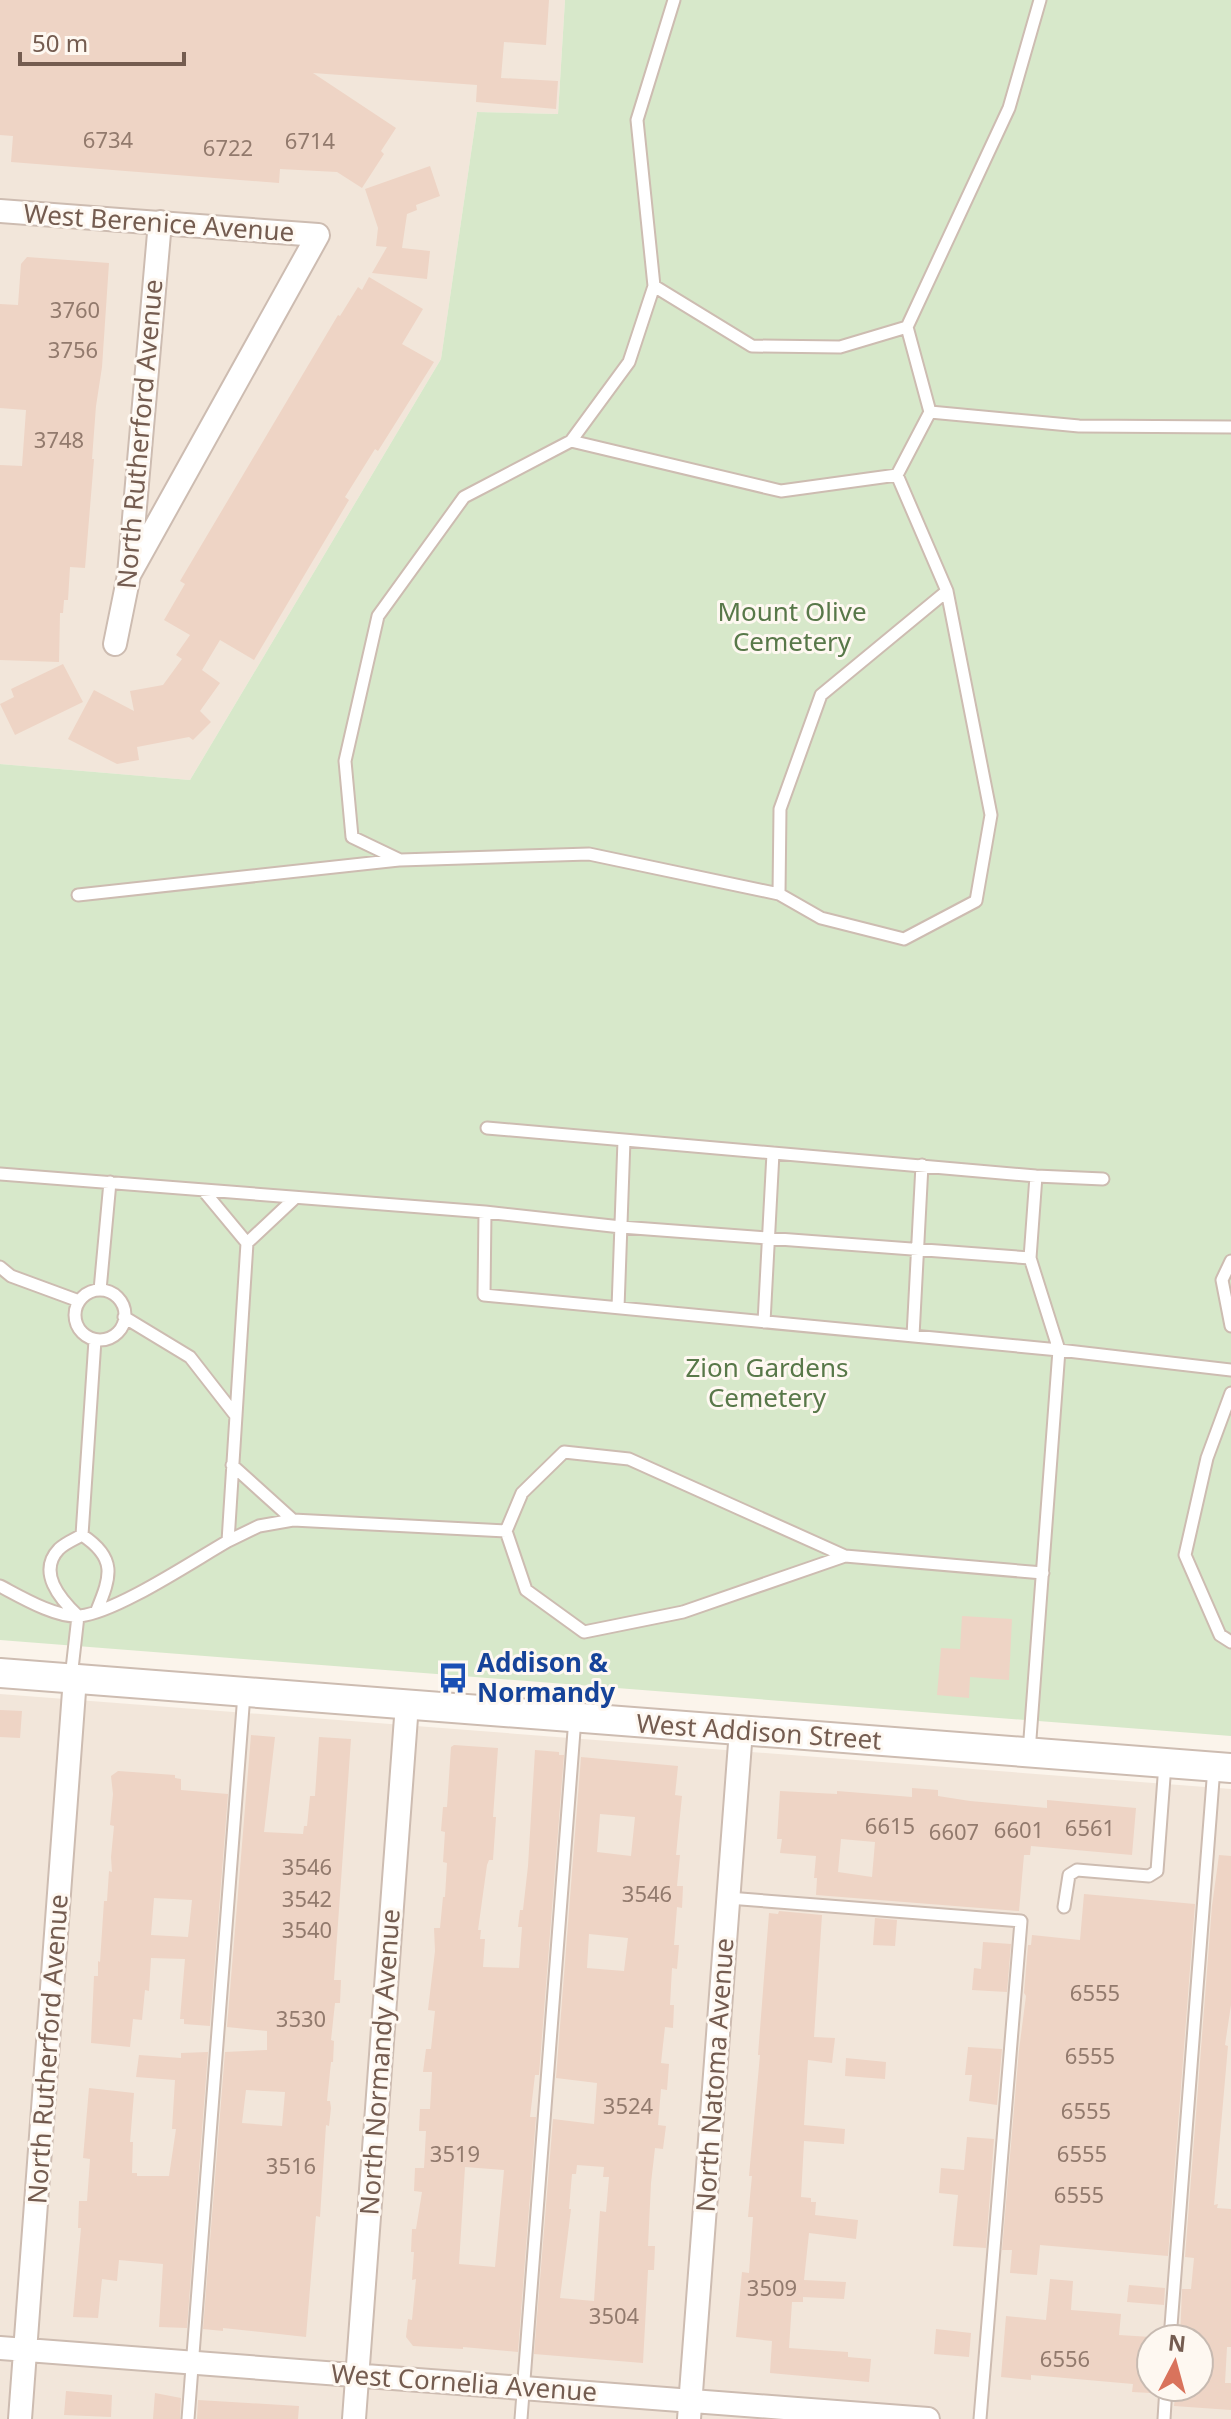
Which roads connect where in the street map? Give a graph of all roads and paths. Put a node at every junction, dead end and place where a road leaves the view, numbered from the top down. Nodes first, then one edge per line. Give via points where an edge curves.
1 (674, 0) edge
2 (1040, 0) edge
3 (0, 211) edge
4 (160, 222) junction
5 (654, 286) junction
6 (907, 327) junction
7 (930, 412) junction
8 (1231, 427) edge
9 (571, 441) junction
10 (897, 475) junction
11 (129, 575) junction
12 (947, 591) junction
13 (115, 644) dead end
14 (400, 860) junction
15 (779, 894) junction
16 (78, 895) dead end
17 (487, 1128) dead end
18 (624, 1140) junction
19 (773, 1153) junction
20 (922, 1165) junction
21 (0, 1174) edge
22 (1036, 1176) junction
23 (1103, 1179) dead end
24 (110, 1182) junction
25 (203, 1190) junction
26 (295, 1198) junction
27 (485, 1212) junction
28 (621, 1227) junction
29 (767, 1238) junction
30 (247, 1243) junction
31 (919, 1249) junction
32 (1030, 1258) junction
33 (1231, 1261) edge
34 (0, 1267) edge
35 (6, 1277) edge
36 (100, 1290) junction
37 (79, 1301) junction
38 (618, 1308) junction
39 (124, 1317) junction
40 (764, 1322) junction
41 (1231, 1326) edge
42 (913, 1336) junction
43 (95, 1340) junction
44 (1059, 1350) junction
45 (1231, 1370) edge
46 (1231, 1393) edge
47 (236, 1416) junction
48 (232, 1465) junction
49 (293, 1520) junction
50 (506, 1531) junction
51 (82, 1535) junction
52 (228, 1541) junction
53 (845, 1556) junction
54 (1043, 1573) junction
55 (0, 1586) edge
56 (97, 1610) junction
57 (78, 1616) junction
58 (1231, 1642) edge
59 (0, 1673) edge
60 (73, 1678) junction
61 (244, 1692) junction
62 (407, 1704) junction
63 (575, 1717) junction
64 (741, 1730) junction
65 (1029, 1753) junction
66 (1165, 1763) junction
67 (1223, 1768) edge
68 (728, 1898) junction
69 (1064, 1907) dead end
70 (1171, 2323) edge
71 (0, 2348) edge
72 (25, 2350) junction
73 (193, 2362) junction
74 (357, 2375) junction
75 (523, 2388) junction
76 (689, 2410) edge
77 (20, 2419) edge
78 (188, 2419) edge
79 (354, 2419) edge
80 (521, 2419) edge
81 (928, 2419) edge
82 (980, 2419) edge

1 - 5 lane via 637,120
2 - 6 lane via 1009,108
3 - 4 street, West Berenice Avenue
4 - 11 street, North Rutherford Avenue
4 - 11 street, West Berenice Avenue via 318,235
5 - 6 lane via 752,346 840,347
5 - 9 lane via 629,362
6 - 7 lane
7 - 8 lane via 1079,426
7 - 10 lane
9 - 10 lane via 781,491
9 - 14 lane via 464,497 378,616 345,761 352,837
10 - 12 lane
11 - 13 street, North Rutherford Avenue
12 - 15 lane via 821,695 780,809
12 - 15 lane via 991,815 976,901 904,939 821,918
14 - 15 lane via 589,854
14 - 16 lane
17 - 18 lane
18 - 19 lane
18 - 28 lane
19 - 20 lane
19 - 29 lane
20 - 22 lane
20 - 31 lane
21 - 24 lane
22 - 23 lane
22 - 32 lane
24 - 25 lane
24 - 36 lane
25 - 26 lane
25 - 30 lane
26 - 27 lane
26 - 30 lane
27 - 28 lane
27 - 38 lane via 484,1295
28 - 29 lane
28 - 38 lane
29 - 31 lane
29 - 40 lane
30 - 47 lane
31 - 32 lane
31 - 42 lane
32 - 44 lane
33 - 41 lane via 1222,1280
34 - 35 lane
35 - 37 lane
36 - 37 lane
36 - 39 lane via 121,1301
37 - 43 lane via 77,1325
38 - 40 lane
39 - 43 lane via 118,1332
39 - 47 lane via 190,1357
40 - 42 lane
42 - 44 lane
43 - 51 lane
44 - 45 lane
44 - 54 lane
46 - 58 lane via 1207,1458 1185,1555 1220,1635
47 - 48 lane
48 - 49 lane
48 - 52 lane
49 - 50 lane
49 - 52 lane via 259,1526
50 - 53 lane via 522,1493 564,1452 629,1459
50 - 53 lane via 526,1590 584,1632 683,1612
51 - 56 lane via 99,1546 107,1565 109,1581
51 - 57 lane via 59,1548 50,1566 53,1584
52 - 56 lane
53 - 54 lane
54 - 65 lane
55 - 57 lane via 39,1606
56 - 57 lane
57 - 60 lane
59 - 60 street, West Addison Street
60 - 61 street, West Addison Street
60 - 72 street, North Rutherford Avenue
61 - 62 street, West Addison Street
61 - 73 lane
62 - 63 street, West Addison Street
62 - 74 street, North Normandy Avenue
63 - 64 street, West Addison Street
63 - 75 lane
64 - 65 street, West Addison Street
64 - 68 street, North Natoma Avenue
65 - 66 street, West Addison Street
66 - 67 street, West Addison Street
66 - 69 lane via 1157,1871 1149,1876 1077,1870 1069,1875
67 - 70 lane
68 - 76 street, North Natoma Avenue
68 - 82 lane via 1021,1921
71 - 72 street, West Cornelia Avenue
72 - 73 street, West Cornelia Avenue
72 - 77 street, North Rutherford Avenue
73 - 74 street, West Cornelia Avenue
73 - 78 lane
74 - 75 street, West Cornelia Avenue
74 - 79 street, North Normandy Avenue
75 - 76 street, West Cornelia Avenue
75 - 80 lane
76 - 81 street, West Cornelia Avenue

